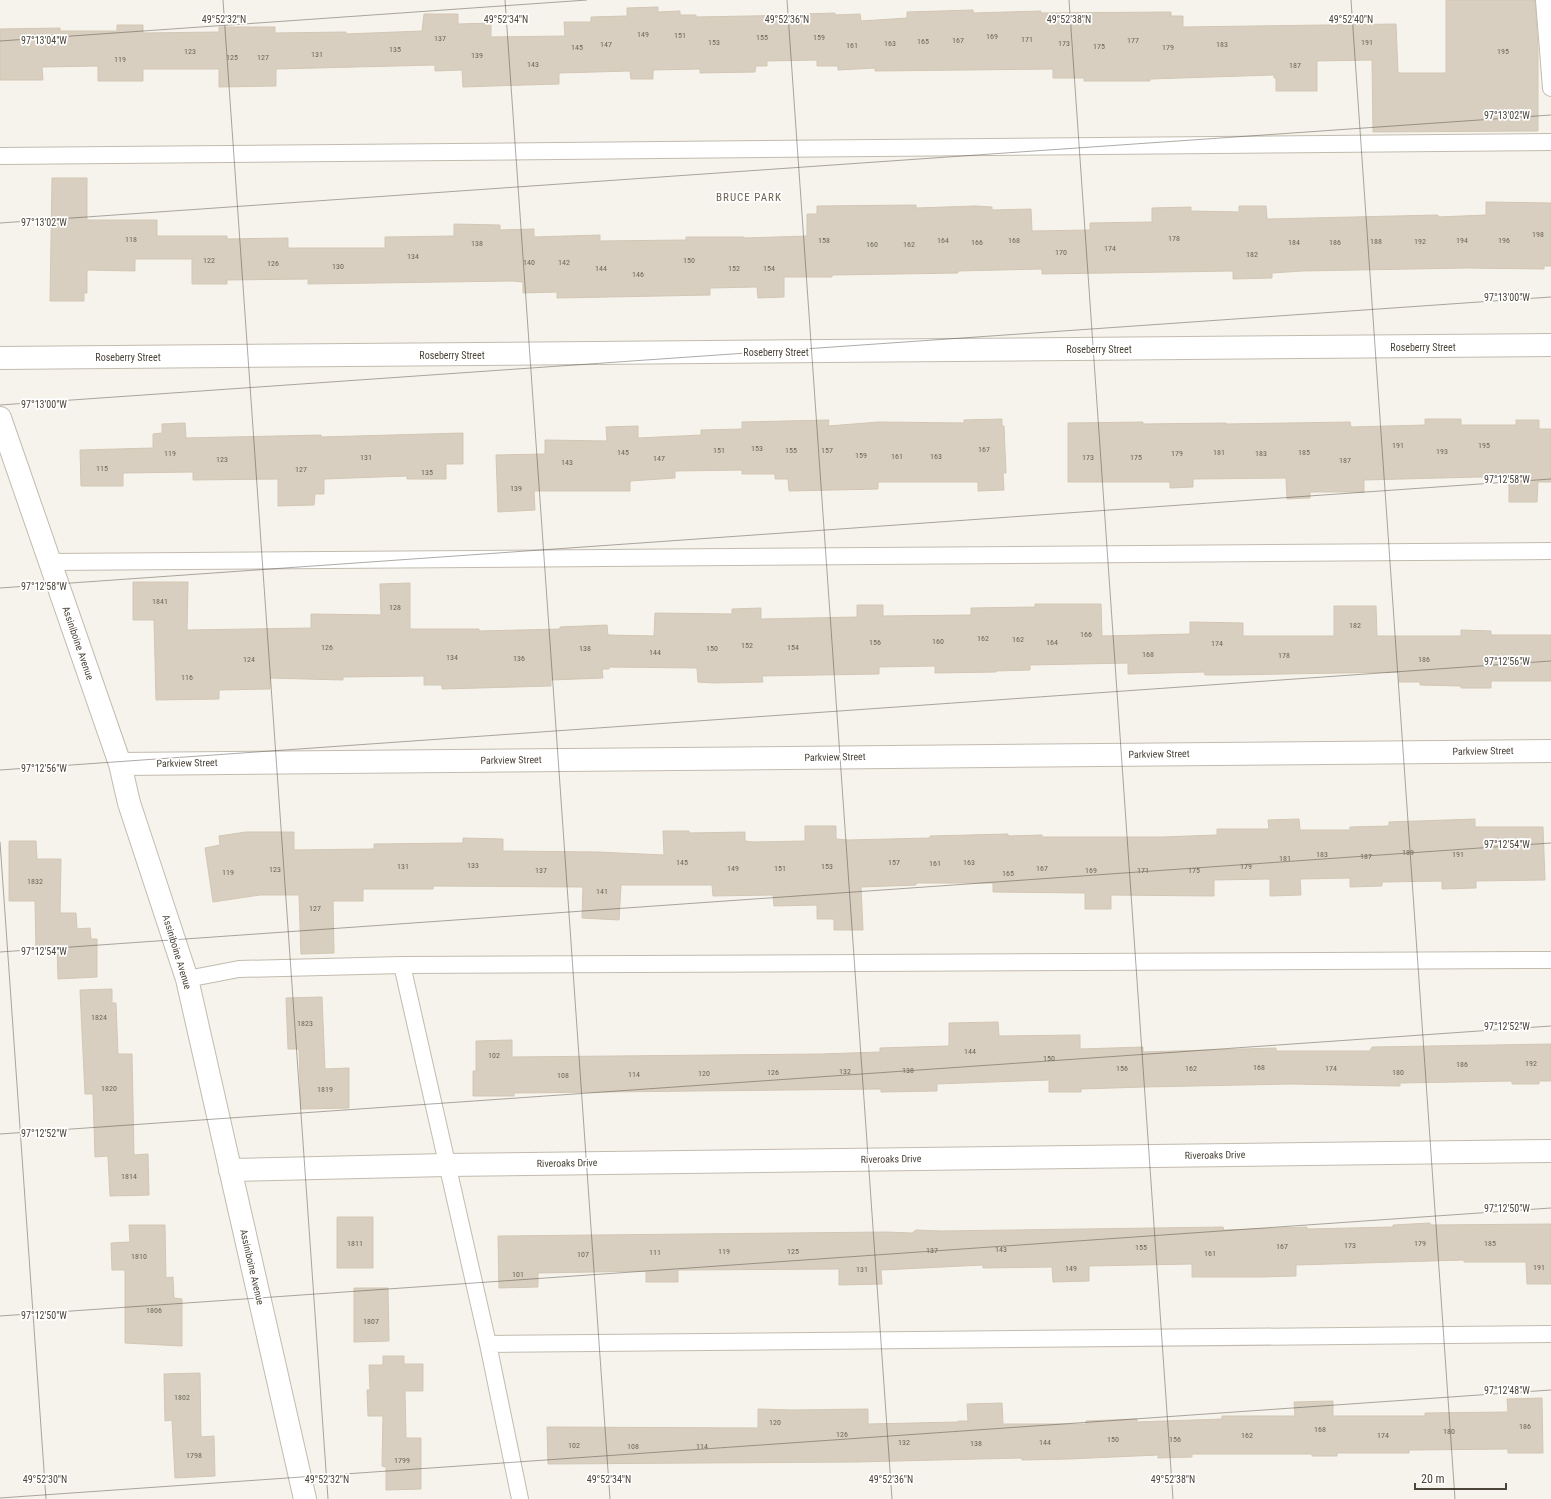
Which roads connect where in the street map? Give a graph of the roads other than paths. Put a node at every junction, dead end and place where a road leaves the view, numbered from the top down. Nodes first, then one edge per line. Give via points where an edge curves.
1 (1544, 0) edge
2 (1551, 88) edge
3 (1551, 142) edge
4 (0, 156) edge
5 (1551, 346) edge
6 (0, 358) edge
7 (0, 418) edge
8 (1551, 552) edge
9 (50, 562) junction
10 (1551, 751) edge
11 (120, 764) junction
12 (1551, 960) edge
13 (402, 965) junction
14 (187, 979) junction
15 (1551, 1151) edge
16 (446, 1165) junction
17 (230, 1170) junction
18 (1551, 1334) edge
19 (488, 1344) junction
20 (305, 1499) edge
21 (520, 1499) edge

1 - 2 lane
3 - 4 lane
5 - 6 street, Roseberry Street
7 - 9 street, Assiniboine Avenue
8 - 9 lane
9 - 11 street, Assiniboine Avenue
10 - 11 street, Parkview Street
11 - 14 street, Assiniboine Avenue via 129,803
12 - 13 lane
13 - 14 lane via 239,969
13 - 16 lane
14 - 17 street, Assiniboine Avenue
15 - 16 street, Riveroaks Drive
16 - 17 street, Riveroaks Drive
16 - 19 lane
17 - 20 street, Assiniboine Avenue
18 - 19 lane
19 - 21 lane

